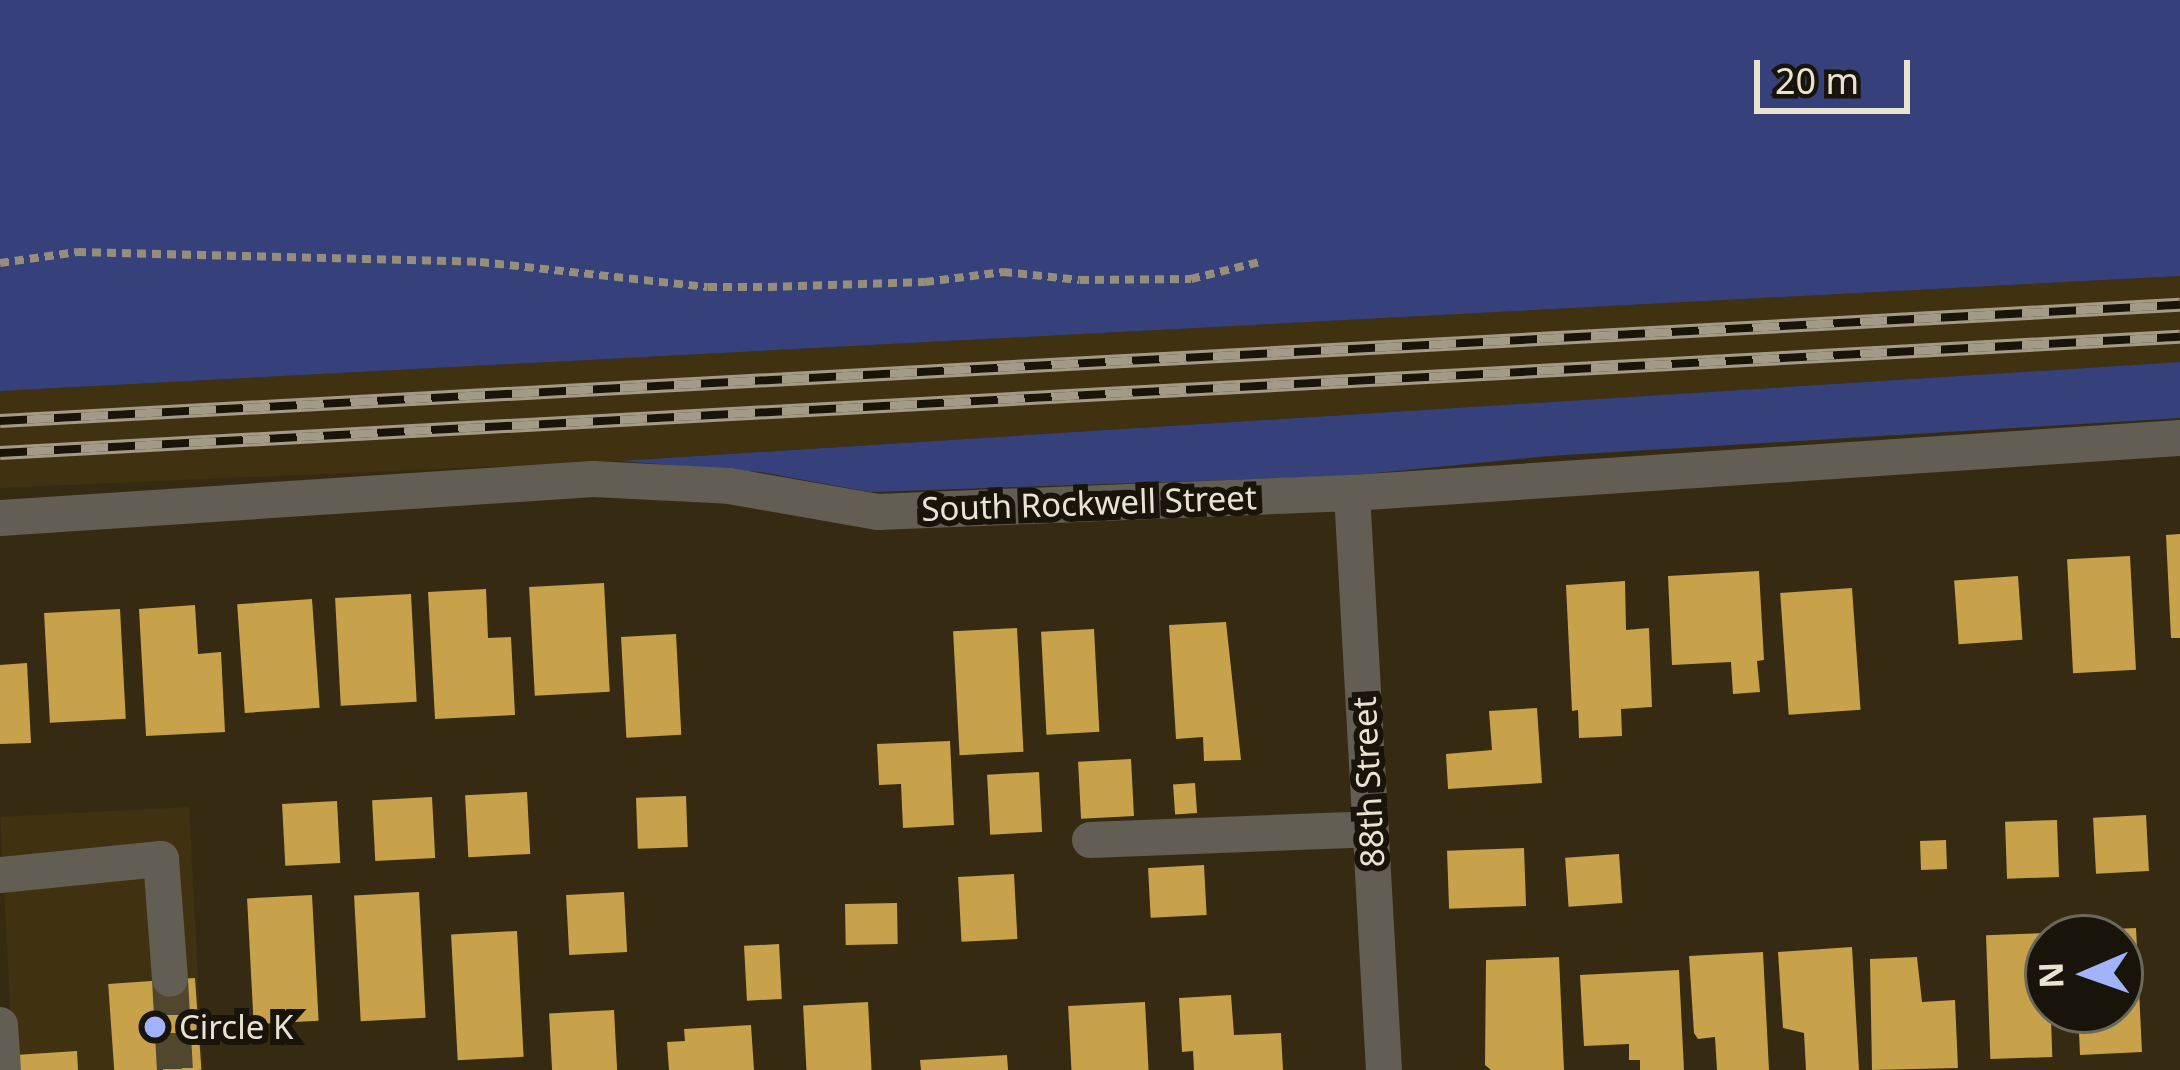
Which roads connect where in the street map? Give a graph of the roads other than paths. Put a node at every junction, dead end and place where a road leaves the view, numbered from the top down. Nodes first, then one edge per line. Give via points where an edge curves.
1 (2180, 438) edge
2 (1352, 493) junction
3 (0, 518) edge
4 (1371, 830) junction
5 (1090, 841) dead end
6 (0, 875) edge
7 (170, 980) tunnel mouth
8 (0, 1025) edge
9 (3, 1070) edge
10 (1384, 1070) edge

1 - 2 street, South Rockwell Street
2 - 3 street, South Rockwell Street via 878,512 729,486 593,479
2 - 4 street, 88th Street
4 - 5 street
4 - 10 street, 88th Street
6 - 7 street via 161,859
8 - 9 street

